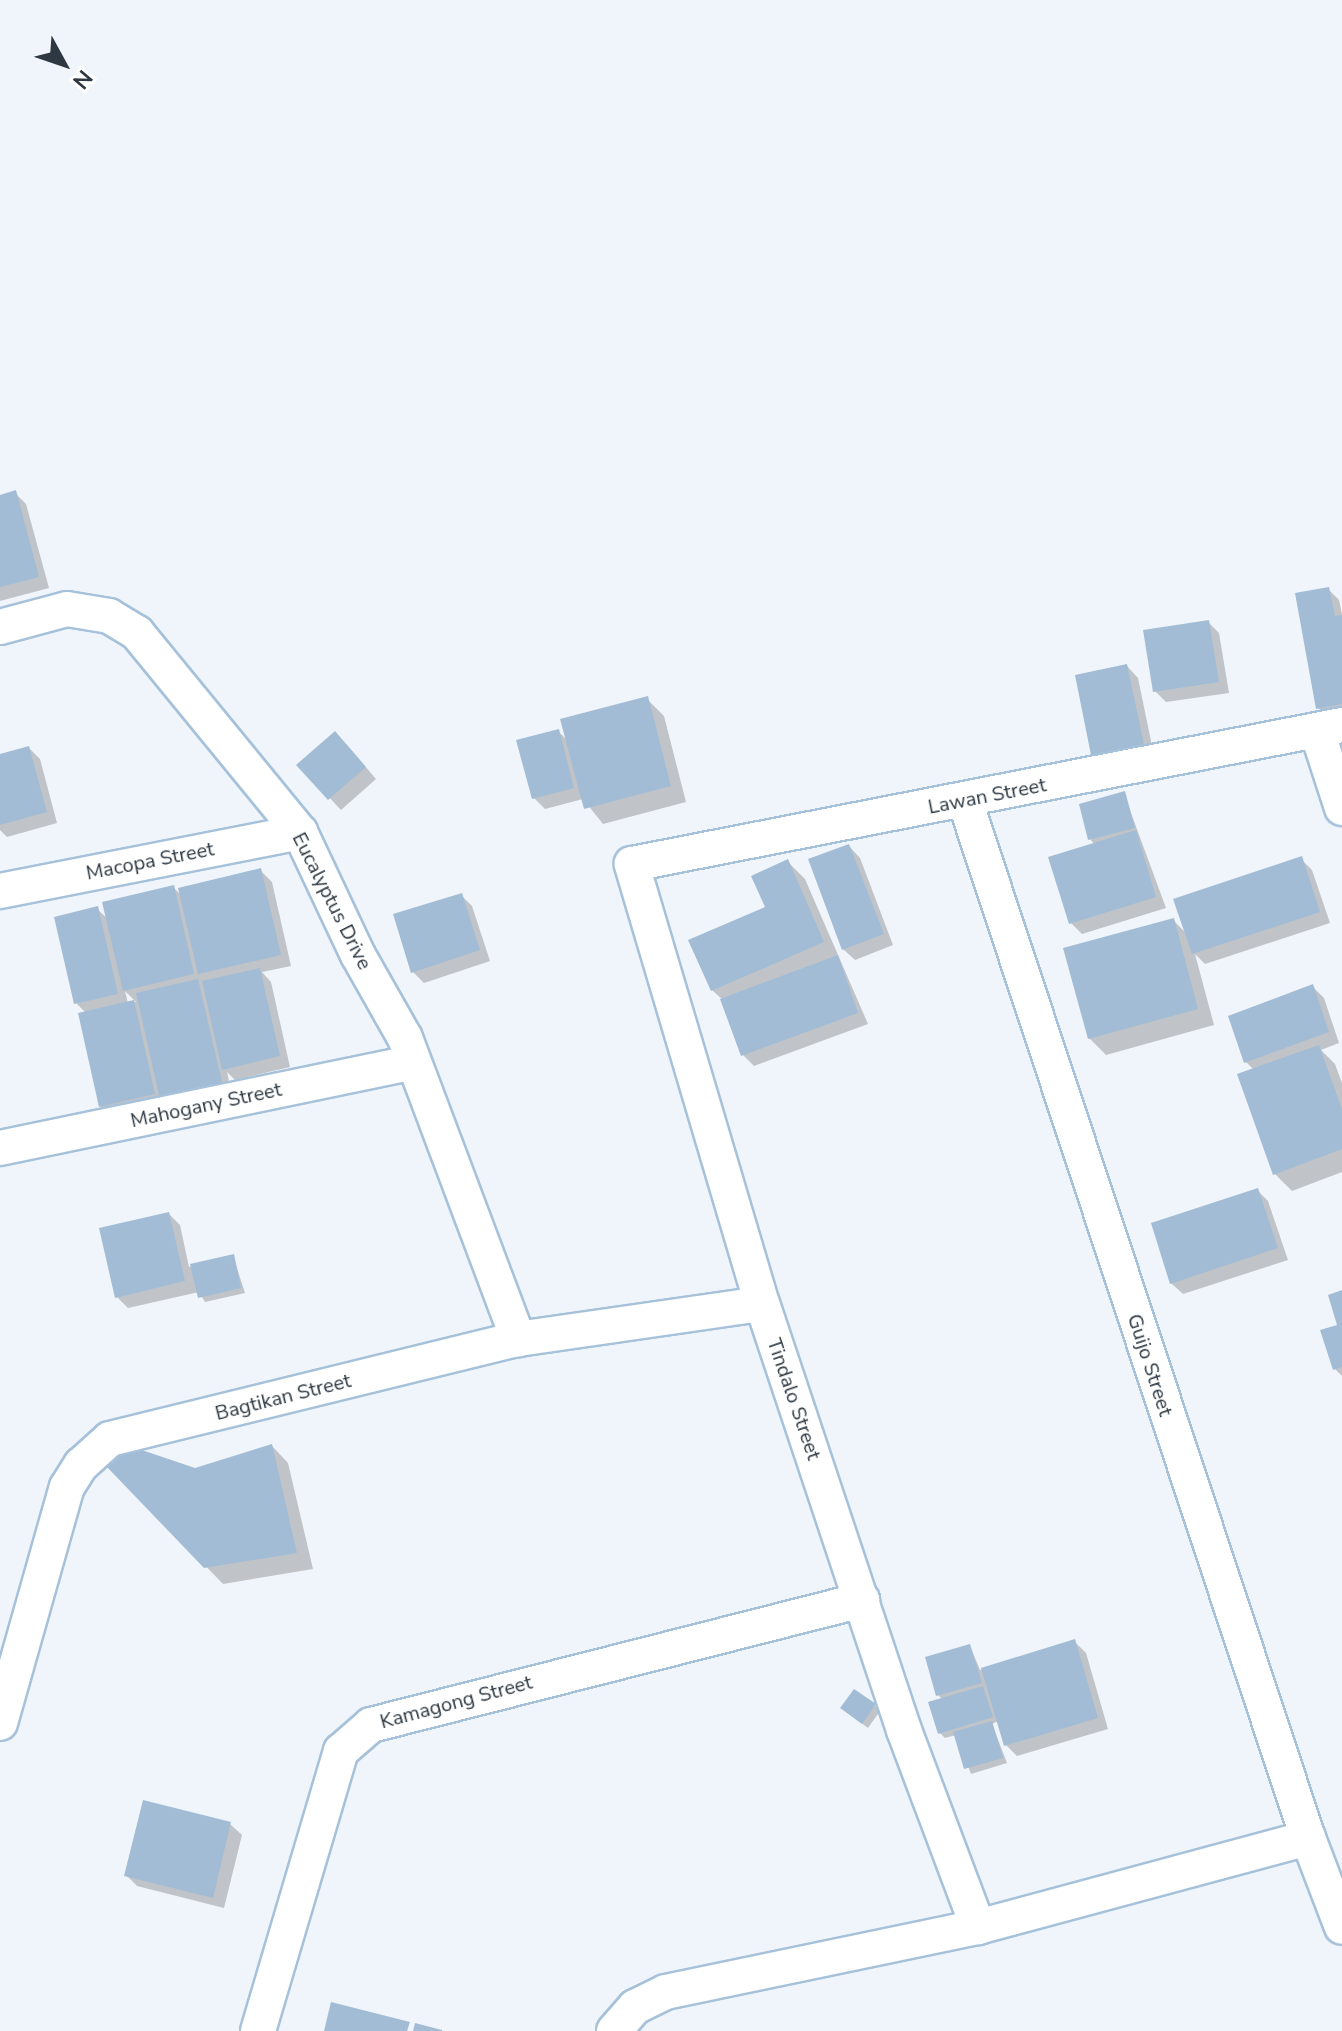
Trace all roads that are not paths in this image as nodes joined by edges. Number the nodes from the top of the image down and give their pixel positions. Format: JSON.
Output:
{"nodes":[{"id":1,"x":0,"y":627,"type":"edge"},
{"id":2,"x":1330,"y":728,"type":"edge"},
{"id":3,"x":965,"y":801,"type":"junction"},
{"id":4,"x":1342,"y":808,"type":"edge"},
{"id":5,"x":300,"y":832,"type":"junction"},
{"id":6,"x":632,"y":864,"type":"joint"},
{"id":7,"x":0,"y":891,"type":"edge"},
{"id":8,"x":412,"y":1063,"type":"junction"},
{"id":9,"x":0,"y":1148,"type":"edge"},
{"id":10,"x":762,"y":1304,"type":"junction"},
{"id":11,"x":518,"y":1339,"type":"junction"},
{"id":12,"x":862,"y":1600,"type":"junction"},
{"id":13,"x":0,"y":1723,"type":"edge"},
{"id":14,"x":1308,"y":1838,"type":"junction"},
{"id":15,"x":978,"y":1927,"type":"junction"},
{"id":16,"x":1342,"y":1927,"type":"edge"},
{"id":17,"x":258,"y":2031,"type":"edge"},
{"id":18,"x":614,"y":2031,"type":"edge"}],
"edges":[{"from":1,"to":5,"type":"street","name":"Eucalyptus Drive"},
{"from":2,"to":3,"type":"street","name":"Lawan Street"},
{"from":2,"to":4,"type":"street"},
{"from":3,"to":6,"type":"street","name":"Lawan Street"},
{"from":3,"to":14,"type":"street","name":"Guijo Street"},
{"from":5,"to":7,"type":"street","name":"Macopa Street"},
{"from":5,"to":8,"type":"street","name":"Eucalyptus Drive"},
{"from":6,"to":10,"type":"street","name":"Tindalo Street"},
{"from":8,"to":9,"type":"street","name":"Mahogany Street"},
{"from":8,"to":11,"type":"street","name":"Eucalyptus Drive"},
{"from":10,"to":11,"type":"street","name":"Bagtikan Street"},
{"from":10,"to":12,"type":"street","name":"Tindalo Street"},
{"from":11,"to":13,"type":"street","name":"Bagtikan Street"},
{"from":12,"to":15,"type":"street","name":"Tindalo Street"},
{"from":12,"to":17,"type":"street","name":"Kamagong Street"},
{"from":14,"to":15,"type":"street"},
{"from":14,"to":16,"type":"street","name":"Guijo Street"},
{"from":15,"to":18,"type":"street"}]}
